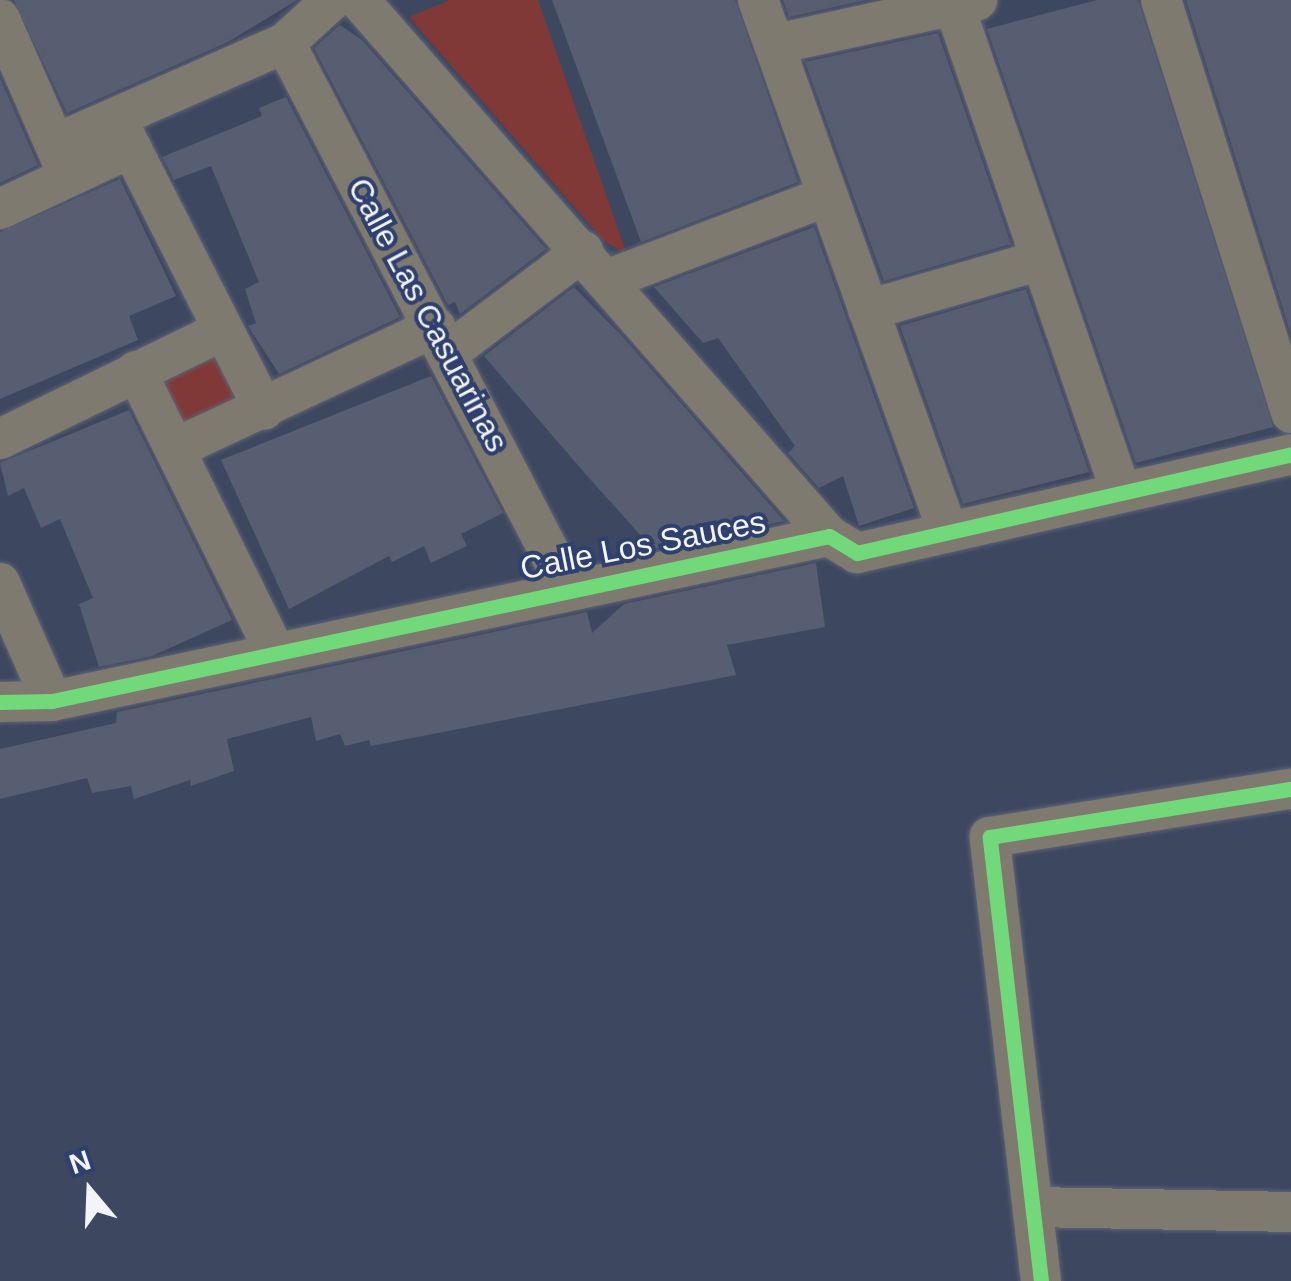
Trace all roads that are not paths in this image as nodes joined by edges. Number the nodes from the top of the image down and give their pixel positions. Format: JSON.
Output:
{"nodes":[{"id":1,"x":332,"y":0,"type":"edge"},
{"id":2,"x":758,"y":0,"type":"edge"},
{"id":3,"x":1162,"y":0,"type":"edge"},
{"id":4,"x":965,"y":3,"type":"edge"},
{"id":5,"x":378,"y":4,"type":"edge"},
{"id":6,"x":0,"y":20,"type":"edge"},
{"id":7,"x":285,"y":43,"type":"junction"},
{"id":8,"x":776,"y":44,"type":"junction"},
{"id":9,"x":123,"y":133,"type":"junction"},
{"id":10,"x":62,"y":161,"type":"junction"},
{"id":11,"x":828,"y":196,"type":"junction"},
{"id":12,"x":0,"y":209,"type":"edge"},
{"id":13,"x":1042,"y":260,"type":"junction"},
{"id":14,"x":596,"y":265,"type":"junction"},
{"id":15,"x":868,"y":310,"type":"junction"},
{"id":16,"x":220,"y":331,"type":"junction"},
{"id":17,"x":442,"y":340,"type":"junction"},
{"id":18,"x":136,"y":371,"type":"junction"},
{"id":19,"x":264,"y":410,"type":"junction"},
{"id":20,"x":1291,"y":413,"type":"edge"},
{"id":21,"x":0,"y":439,"type":"edge"},
{"id":22,"x":178,"y":448,"type":"junction"},
{"id":23,"x":1291,"y":454,"type":"edge"},
{"id":24,"x":1121,"y":492,"type":"junction"},
{"id":25,"x":948,"y":532,"type":"junction"},
{"id":26,"x":828,"y":536,"type":"junction"},
{"id":27,"x":0,"y":583,"type":"edge"},
{"id":28,"x":568,"y":588,"type":"junction"},
{"id":29,"x":273,"y":648,"type":"junction"},
{"id":30,"x":52,"y":700,"type":"junction"},
{"id":31,"x":0,"y":702,"type":"edge"},
{"id":32,"x":1291,"y":790,"type":"edge"},
{"id":33,"x":1033,"y":1207,"type":"junction"},
{"id":34,"x":1291,"y":1212,"type":"edge"},
{"id":35,"x":1040,"y":1281,"type":"edge"}],
"edges":[{"from":1,"to":7,"type":"street"},
{"from":2,"to":8,"type":"street"},
{"from":3,"to":20,"type":"street"},
{"from":4,"to":8,"type":"street"},
{"from":4,"to":13,"type":"street"},
{"from":5,"to":14,"type":"street"},
{"from":6,"to":10,"type":"street"},
{"from":7,"to":9,"type":"street"},
{"from":7,"to":17,"type":"street","name":"Calle Las Casuarinas"},
{"from":8,"to":11,"type":"street"},
{"from":9,"to":10,"type":"street"},
{"from":9,"to":16,"type":"street"},
{"from":10,"to":12,"type":"street"},
{"from":11,"to":14,"type":"street"},
{"from":11,"to":15,"type":"street"},
{"from":13,"to":15,"type":"street"},
{"from":13,"to":24,"type":"street"},
{"from":14,"to":17,"type":"street"},
{"from":14,"to":26,"type":"street"},
{"from":15,"to":25,"type":"street"},
{"from":16,"to":18,"type":"street"},
{"from":16,"to":19,"type":"street"},
{"from":17,"to":19,"type":"street"},
{"from":17,"to":28,"type":"street","name":"Calle Las Casuarinas"},
{"from":18,"to":21,"type":"street"},
{"from":18,"to":22,"type":"street"},
{"from":19,"to":22,"type":"street"},
{"from":22,"to":29,"type":"street"},
{"from":23,"to":24,"type":"street","name":"Calle Los Sauces"},
{"from":24,"to":25,"type":"street","name":"Calle Los Sauces"},
{"from":25,"to":26,"type":"street","name":"Calle Los Sauces"},
{"from":26,"to":28,"type":"street","name":"Calle Los Sauces"},
{"from":27,"to":30,"type":"street"},
{"from":28,"to":29,"type":"street","name":"Calle Los Sauces"},
{"from":29,"to":30,"type":"street","name":"Calle Los Sauces"},
{"from":30,"to":31,"type":"street","name":"Calle Los Sauces"},
{"from":32,"to":33,"type":"street"},
{"from":33,"to":34,"type":"street"},
{"from":33,"to":35,"type":"street"}]}
